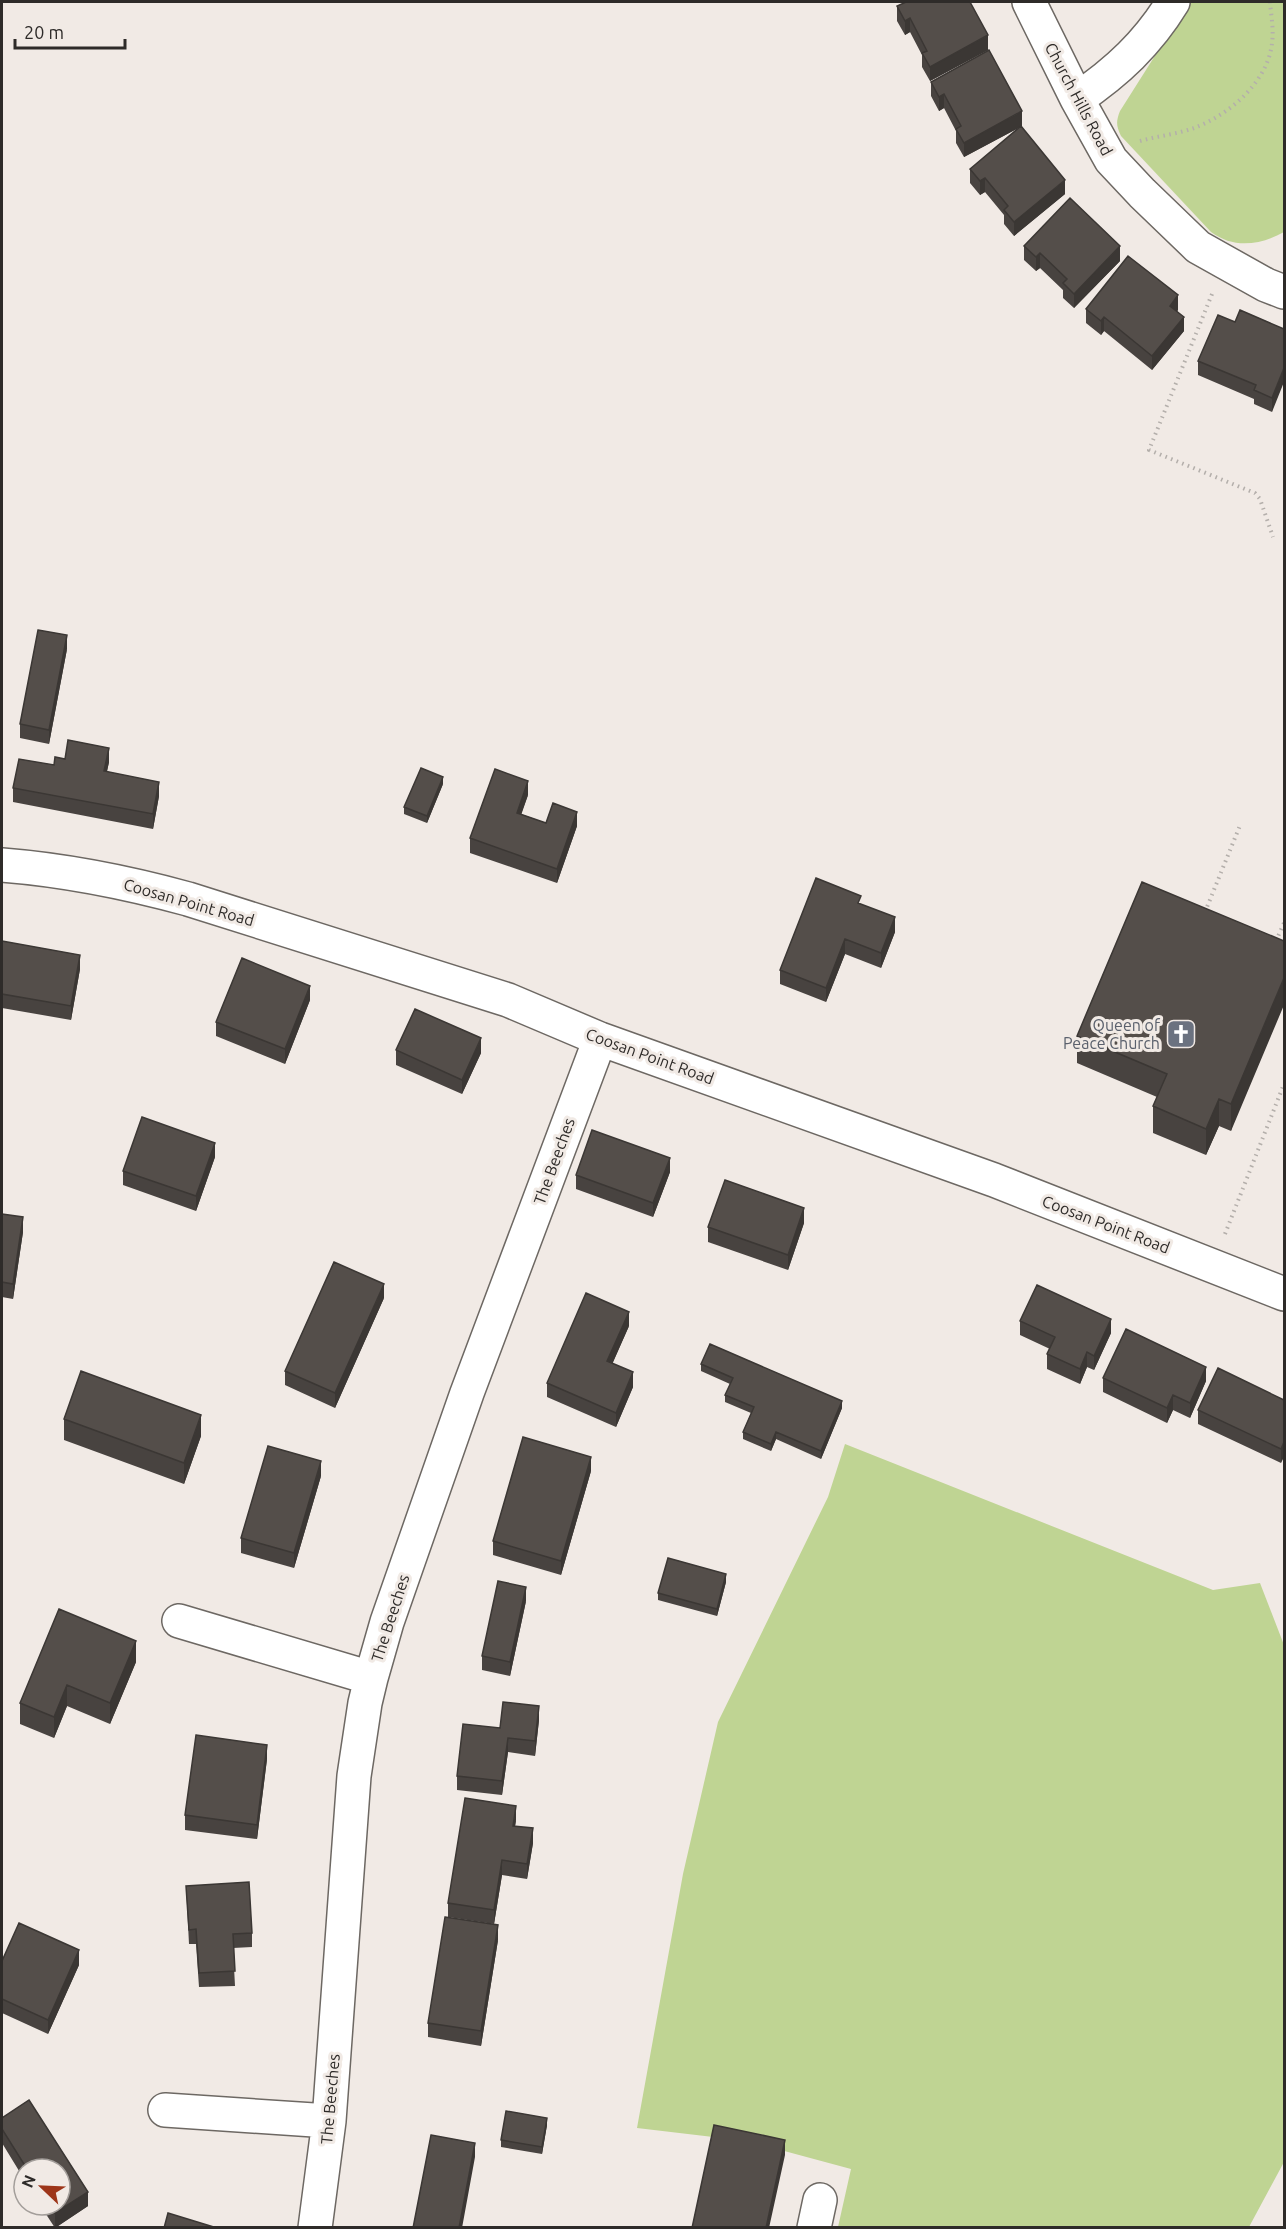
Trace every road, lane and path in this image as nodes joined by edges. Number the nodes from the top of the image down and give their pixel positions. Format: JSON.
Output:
{"nodes":[{"id":1,"x":1029,"y":2,"type":"edge"},
{"id":2,"x":1173,"y":2,"type":"edge"},
{"id":3,"x":1270,"y":2,"type":"edge"},
{"id":4,"x":1077,"y":99,"type":"junction"},
{"id":5,"x":1104,"y":150,"type":"junction"},
{"id":6,"x":1225,"y":263,"type":"junction"},
{"id":7,"x":1284,"y":292,"type":"edge"},
{"id":8,"x":1273,"y":537,"type":"dead end"},
{"id":9,"x":1241,"y":823,"type":"dead end"},
{"id":10,"x":2,"y":865,"type":"edge"},
{"id":11,"x":1201,"y":921,"type":"edge"},
{"id":12,"x":1284,"y":923,"type":"edge"},
{"id":13,"x":1272,"y":951,"type":"edge"},
{"id":14,"x":600,"y":1039,"type":"junction"},
{"id":15,"x":1284,"y":1084,"type":"edge"},
{"id":16,"x":1213,"y":1266,"type":"junction"},
{"id":17,"x":1284,"y":1294,"type":"edge"},
{"id":18,"x":179,"y":1621,"type":"dead end"},
{"id":19,"x":371,"y":1678,"type":"junction"},
{"id":20,"x":165,"y":2110,"type":"dead end"},
{"id":21,"x":329,"y":2121,"type":"junction"},
{"id":22,"x":315,"y":2228,"type":"edge"}],
"edges":[{"from":1,"to":4,"type":"street","name":"Church Hills Road"},
{"from":2,"to":4,"type":"street"},
{"from":3,"to":5,"type":"path"},
{"from":4,"to":5,"type":"street","name":"Church Hills Road"},
{"from":5,"to":6,"type":"street","name":"Church Hills Road"},
{"from":6,"to":7,"type":"street","name":"Church Hills Road"},
{"from":6,"to":8,"type":"path"},
{"from":9,"to":11,"type":"path"},
{"from":10,"to":14,"type":"street","name":"Coosan Point Road"},
{"from":12,"to":13,"type":"path"},
{"from":14,"to":16,"type":"street","name":"Coosan Point Road"},
{"from":14,"to":19,"type":"street","name":"The Beeches"},
{"from":15,"to":16,"type":"path"},
{"from":16,"to":17,"type":"street","name":"Coosan Point Road"},
{"from":18,"to":19,"type":"street"},
{"from":19,"to":21,"type":"street","name":"The Beeches"},
{"from":20,"to":21,"type":"street"},
{"from":21,"to":22,"type":"street","name":"The Beeches"}]}
